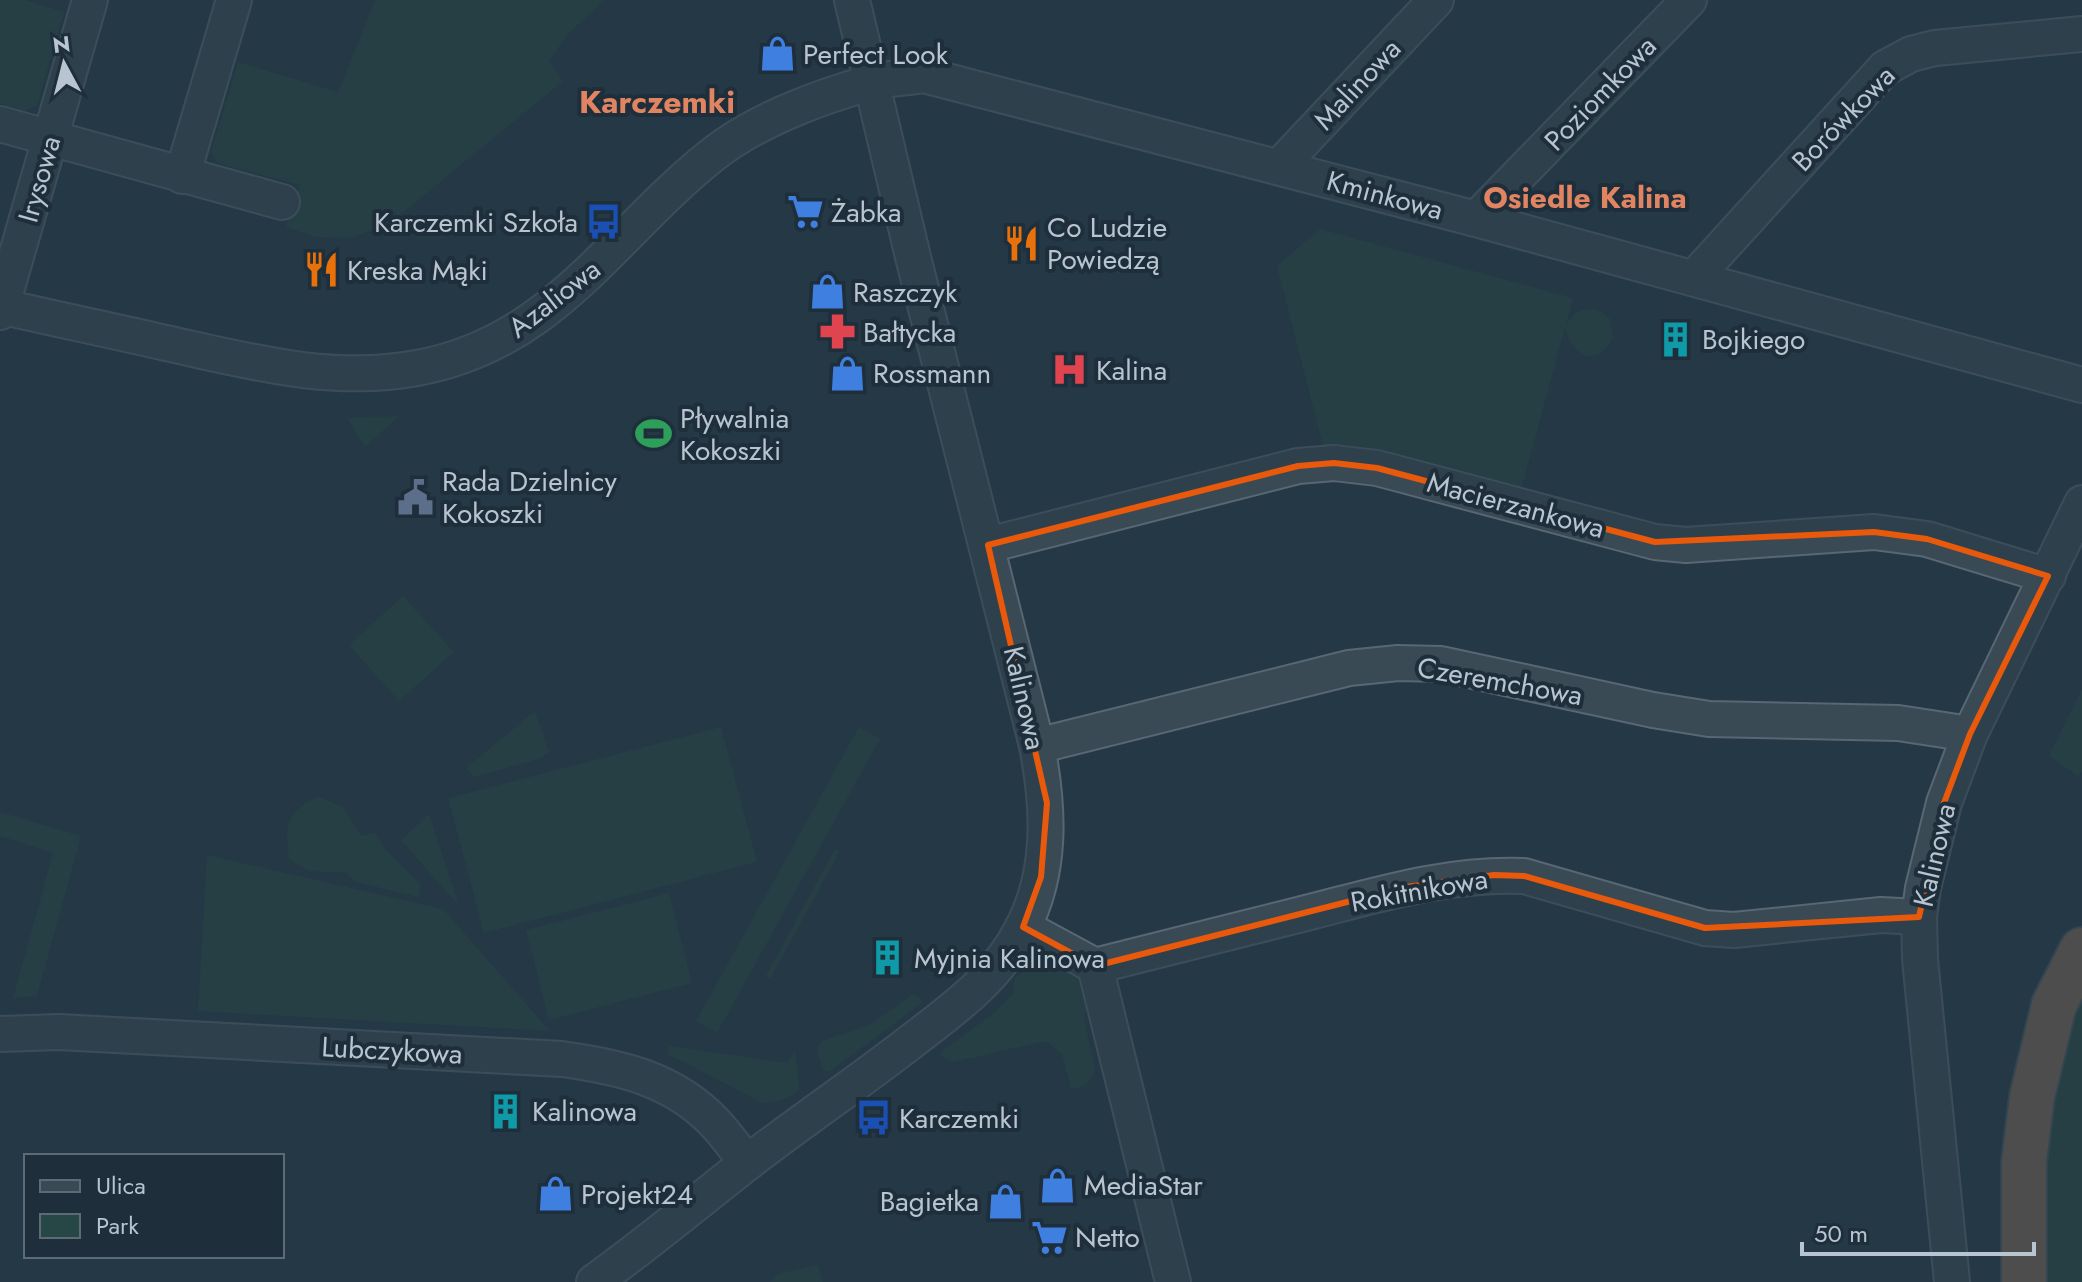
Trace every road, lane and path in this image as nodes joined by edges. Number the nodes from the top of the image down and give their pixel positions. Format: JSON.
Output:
{"nodes":[{"id":1,"x":90,"y":0,"type":"edge"},
{"id":2,"x":234,"y":0,"type":"edge"},
{"id":3,"x":852,"y":0,"type":"edge"},
{"id":4,"x":1436,"y":0,"type":"edge"},
{"id":5,"x":1689,"y":0,"type":"edge"},
{"id":6,"x":2082,"y":34,"type":"edge"},
{"id":7,"x":871,"y":83,"type":"junction"},
{"id":8,"x":0,"y":124,"type":"edge"},
{"id":9,"x":52,"y":138,"type":"junction"},
{"id":10,"x":1279,"y":167,"type":"junction"},
{"id":11,"x":182,"y":176,"type":"junction"},
{"id":12,"x":282,"y":202,"type":"dead end"},
{"id":13,"x":1476,"y":219,"type":"junction"},
{"id":14,"x":1694,"y":278,"type":"junction"},
{"id":15,"x":1,"y":308,"type":"edge"},
{"id":16,"x":2082,"y":385,"type":"edge"},
{"id":17,"x":2082,"y":503,"type":"edge"},
{"id":18,"x":988,"y":545,"type":"junction"},
{"id":19,"x":2048,"y":576,"type":"junction"},
{"id":20,"x":1970,"y":734,"type":"junction"},
{"id":21,"x":1037,"y":746,"type":"junction"},
{"id":22,"x":1919,"y":917,"type":"junction"},
{"id":23,"x":1023,"y":927,"type":"junction"},
{"id":24,"x":2082,"y":950,"type":"edge"},
{"id":25,"x":1095,"y":966,"type":"junction"},
{"id":26,"x":0,"y":1034,"type":"edge"},
{"id":27,"x":747,"y":1163,"type":"junction"},
{"id":28,"x":655,"y":1239,"type":"junction"},
{"id":29,"x":594,"y":1282,"type":"edge"},
{"id":30,"x":632,"y":1282,"type":"edge"},
{"id":31,"x":1173,"y":1282,"type":"edge"},
{"id":32,"x":1952,"y":1282,"type":"edge"},
{"id":33,"x":2024,"y":1282,"type":"edge"}],
"edges":[{"from":1,"to":9,"type":"street","name":"Irysowa"},
{"from":2,"to":11,"type":"street"},
{"from":3,"to":7,"type":"street","name":"Kalinowa"},
{"from":4,"to":10,"type":"street","name":"Malinowa"},
{"from":5,"to":13,"type":"street","name":"Poziomkowa"},
{"from":6,"to":14,"type":"street","name":"Borówkowa"},
{"from":7,"to":10,"type":"street","name":"Kminkowa"},
{"from":7,"to":15,"type":"street","name":"Azaliowa"},
{"from":7,"to":18,"type":"street","name":"Kalinowa"},
{"from":8,"to":9,"type":"street"},
{"from":9,"to":11,"type":"street"},
{"from":9,"to":15,"type":"street","name":"Irysowa"},
{"from":10,"to":13,"type":"street","name":"Kminkowa"},
{"from":11,"to":12,"type":"street"},
{"from":13,"to":14,"type":"street","name":"Kminkowa"},
{"from":14,"to":16,"type":"street","name":"Kminkowa"},
{"from":17,"to":19,"type":"street","name":"Kalinowa"},
{"from":18,"to":19,"type":"street","name":"Macierzankowa"},
{"from":18,"to":21,"type":"street","name":"Kalinowa"},
{"from":19,"to":20,"type":"street","name":"Kalinowa"},
{"from":20,"to":21,"type":"street","name":"Czeremchowa"},
{"from":20,"to":22,"type":"street","name":"Kalinowa"},
{"from":21,"to":23,"type":"street","name":"Kalinowa"},
{"from":22,"to":25,"type":"street","name":"Rokitnikowa"},
{"from":22,"to":32,"type":"street","name":"Kalinowa"},
{"from":23,"to":25,"type":"street"},
{"from":23,"to":27,"type":"street","name":"Kalinowa"},
{"from":24,"to":33,"type":"highway"},
{"from":25,"to":31,"type":"street"},
{"from":26,"to":27,"type":"street","name":"Lubczykowa"},
{"from":27,"to":28,"type":"street","name":"Kalinowa"},
{"from":28,"to":29,"type":"street","name":"Kalinowa"},
{"from":28,"to":30,"type":"street","name":"Kalinowa"}]}
